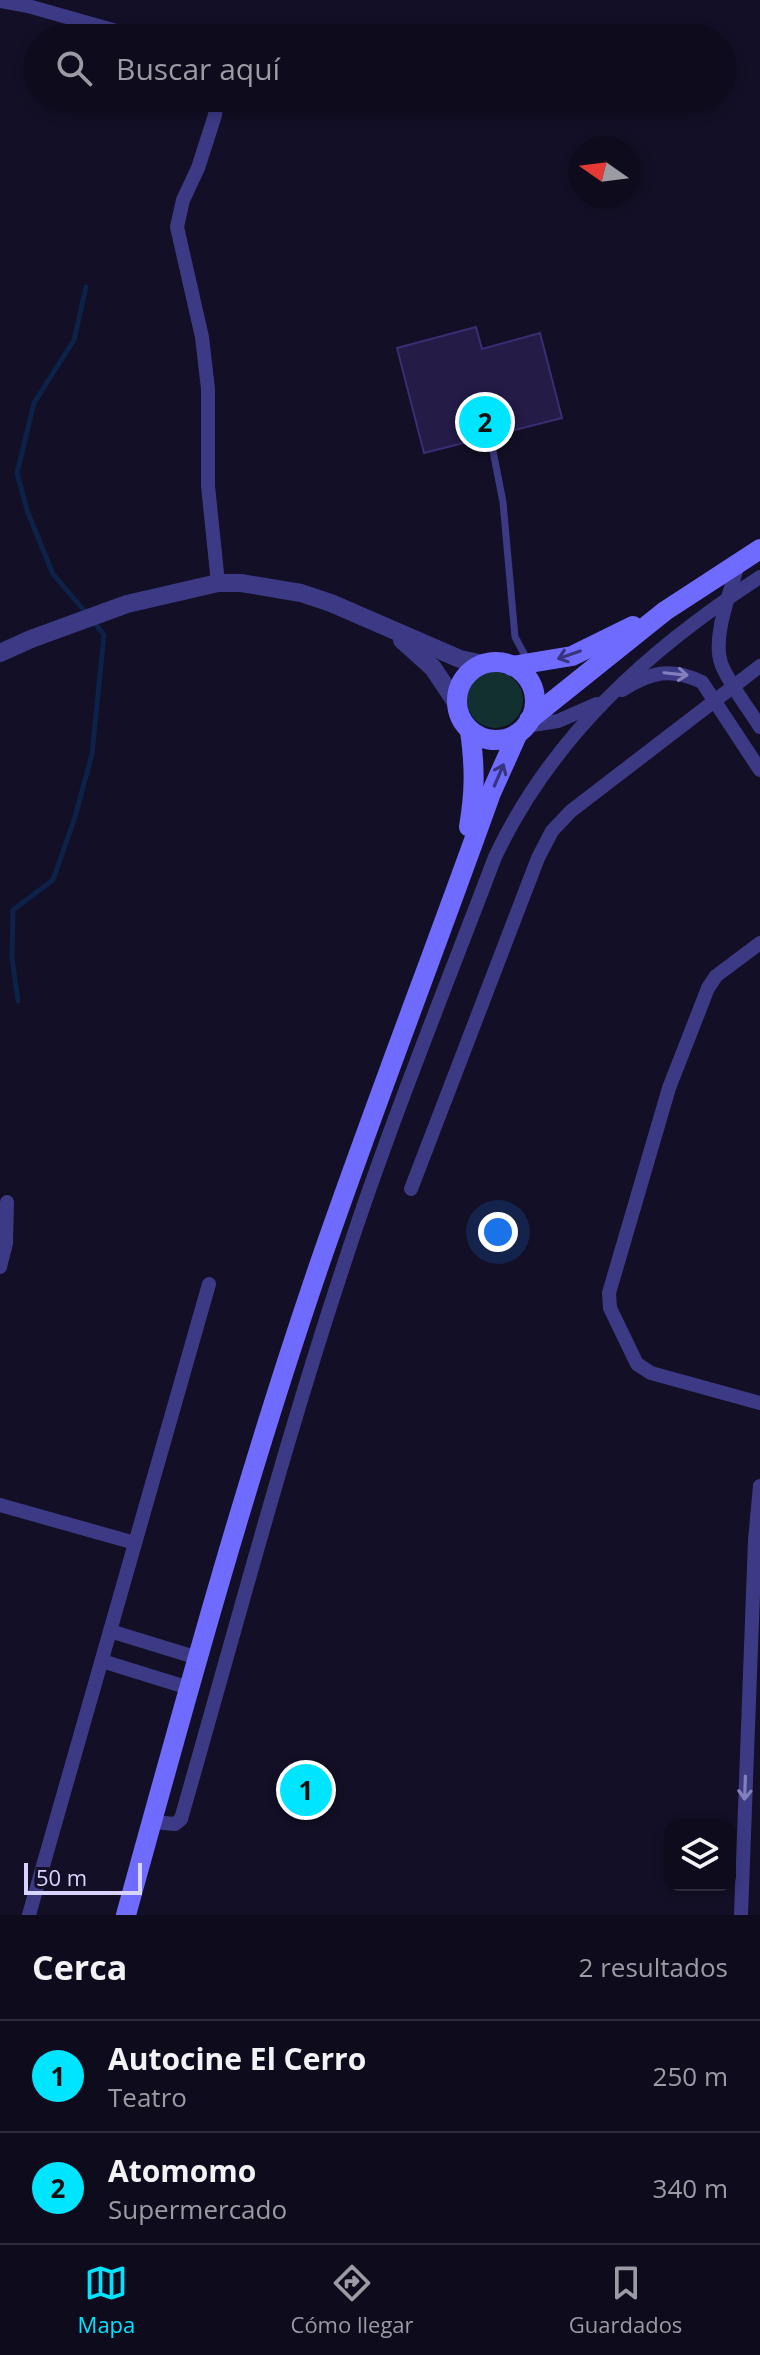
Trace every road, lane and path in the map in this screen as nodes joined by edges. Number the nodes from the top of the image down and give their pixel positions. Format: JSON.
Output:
{"nodes":[{"id":1,"x":0,"y":1,"type":"edge"},
{"id":2,"x":92,"y":24,"type":"edge"},
{"id":3,"x":215,"y":112,"type":"edge"},
{"id":4,"x":493,"y":451,"type":"dead end"},
{"id":5,"x":760,"y":549,"type":"edge"},
{"id":6,"x":738,"y":564,"type":"junction"},
{"id":7,"x":760,"y":577,"type":"edge"},
{"id":8,"x":218,"y":583,"type":"junction"},
{"id":9,"x":729,"y":597,"type":"junction"},
{"id":10,"x":665,"y":611,"type":"junction"},
{"id":11,"x":384,"y":627,"type":"junction"},
{"id":12,"x":0,"y":653,"type":"edge"},
{"id":13,"x":483,"y":664,"type":"junction"},
{"id":14,"x":521,"y":664,"type":"junction"},
{"id":15,"x":760,"y":666,"type":"edge"},
{"id":16,"x":734,"y":686,"type":"junction"},
{"id":17,"x":715,"y":701,"type":"junction"},
{"id":18,"x":601,"y":702,"type":"junction"},
{"id":19,"x":457,"y":704,"type":"junction"},
{"id":20,"x":524,"y":726,"type":"junction"},
{"id":21,"x":760,"y":727,"type":"edge"},
{"id":22,"x":470,"y":731,"type":"junction"},
{"id":23,"x":760,"y":770,"type":"edge"},
{"id":24,"x":463,"y":871,"type":"junction"},
{"id":25,"x":760,"y":943,"type":"edge"},
{"id":26,"x":411,"y":1189,"type":"dead end"},
{"id":27,"x":346,"y":1192,"type":"junction"},
{"id":28,"x":367,"y":1196,"type":"junction"},
{"id":29,"x":7,"y":1202,"type":"dead end"},
{"id":30,"x":323,"y":1254,"type":"junction"},
{"id":31,"x":346,"y":1258,"type":"junction"},
{"id":32,"x":0,"y":1267,"type":"edge"},
{"id":33,"x":209,"y":1284,"type":"dead end"},
{"id":34,"x":278,"y":1392,"type":"junction"},
{"id":35,"x":303,"y":1397,"type":"junction"},
{"id":36,"x":760,"y":1403,"type":"edge"},
{"id":37,"x":760,"y":1486,"type":"edge"},
{"id":38,"x":246,"y":1497,"type":"junction"},
{"id":39,"x":271,"y":1503,"type":"junction"},
{"id":40,"x":0,"y":1505,"type":"edge"},
{"id":41,"x":757,"y":1540,"type":"edge"},
{"id":42,"x":135,"y":1543,"type":"junction"},
{"id":43,"x":110,"y":1631,"type":"junction"},
{"id":44,"x":198,"y":1658,"type":"junction"},
{"id":45,"x":102,"y":1661,"type":"junction"},
{"id":46,"x":189,"y":1688,"type":"junction"},
{"id":47,"x":152,"y":1822,"type":"junction"},
{"id":48,"x":29,"y":1915,"type":"edge"},
{"id":49,"x":126,"y":1915,"type":"edge"},
{"id":50,"x":741,"y":1915,"type":"edge"}],
"edges":[{"from":1,"to":2,"type":"street"},
{"from":3,"to":8,"type":"street"},
{"from":4,"to":14,"type":"lane"},
{"from":5,"to":6,"type":"main road"},
{"from":6,"to":9,"type":"street"},
{"from":6,"to":10,"type":"main road"},
{"from":7,"to":9,"type":"street"},
{"from":8,"to":11,"type":"street"},
{"from":8,"to":12,"type":"street"},
{"from":9,"to":16,"type":"street"},
{"from":9,"to":18,"type":"street"},
{"from":10,"to":14,"type":"main road","one_way":true},
{"from":10,"to":20,"type":"main road"},
{"from":11,"to":13,"type":"street"},
{"from":11,"to":19,"type":"street"},
{"from":13,"to":14,"type":"main road"},
{"from":13,"to":19,"type":"main road"},
{"from":14,"to":20,"type":"main road"},
{"from":15,"to":16,"type":"street"},
{"from":16,"to":17,"type":"street"},
{"from":16,"to":21,"type":"street"},
{"from":18,"to":17,"type":"street","one_way":true},
{"from":17,"to":23,"type":"street"},
{"from":17,"to":26,"type":"street"},
{"from":18,"to":20,"type":"street"},
{"from":18,"to":28,"type":"street"},
{"from":19,"to":22,"type":"main road"},
{"from":20,"to":22,"type":"main road"},
{"from":24,"to":20,"type":"main road","one_way":true},
{"from":22,"to":24,"type":"main road"},
{"from":24,"to":27,"type":"main road"},
{"from":25,"to":36,"type":"street"},
{"from":27,"to":28,"type":"street"},
{"from":27,"to":30,"type":"main road"},
{"from":28,"to":31,"type":"street"},
{"from":29,"to":32,"type":"street"},
{"from":30,"to":31,"type":"street"},
{"from":30,"to":34,"type":"main road"},
{"from":31,"to":35,"type":"street"},
{"from":33,"to":42,"type":"street"},
{"from":34,"to":35,"type":"street"},
{"from":34,"to":38,"type":"main road"},
{"from":35,"to":39,"type":"street"},
{"from":37,"to":41,"type":"street"},
{"from":38,"to":39,"type":"street"},
{"from":38,"to":44,"type":"main road"},
{"from":39,"to":47,"type":"street"},
{"from":40,"to":42,"type":"street"},
{"from":41,"to":50,"type":"street","one_way":true},
{"from":42,"to":43,"type":"street"},
{"from":43,"to":44,"type":"street"},
{"from":43,"to":45,"type":"street"},
{"from":44,"to":46,"type":"main road"},
{"from":45,"to":46,"type":"street"},
{"from":45,"to":48,"type":"street"},
{"from":46,"to":47,"type":"main road"},
{"from":47,"to":49,"type":"main road"}]}
